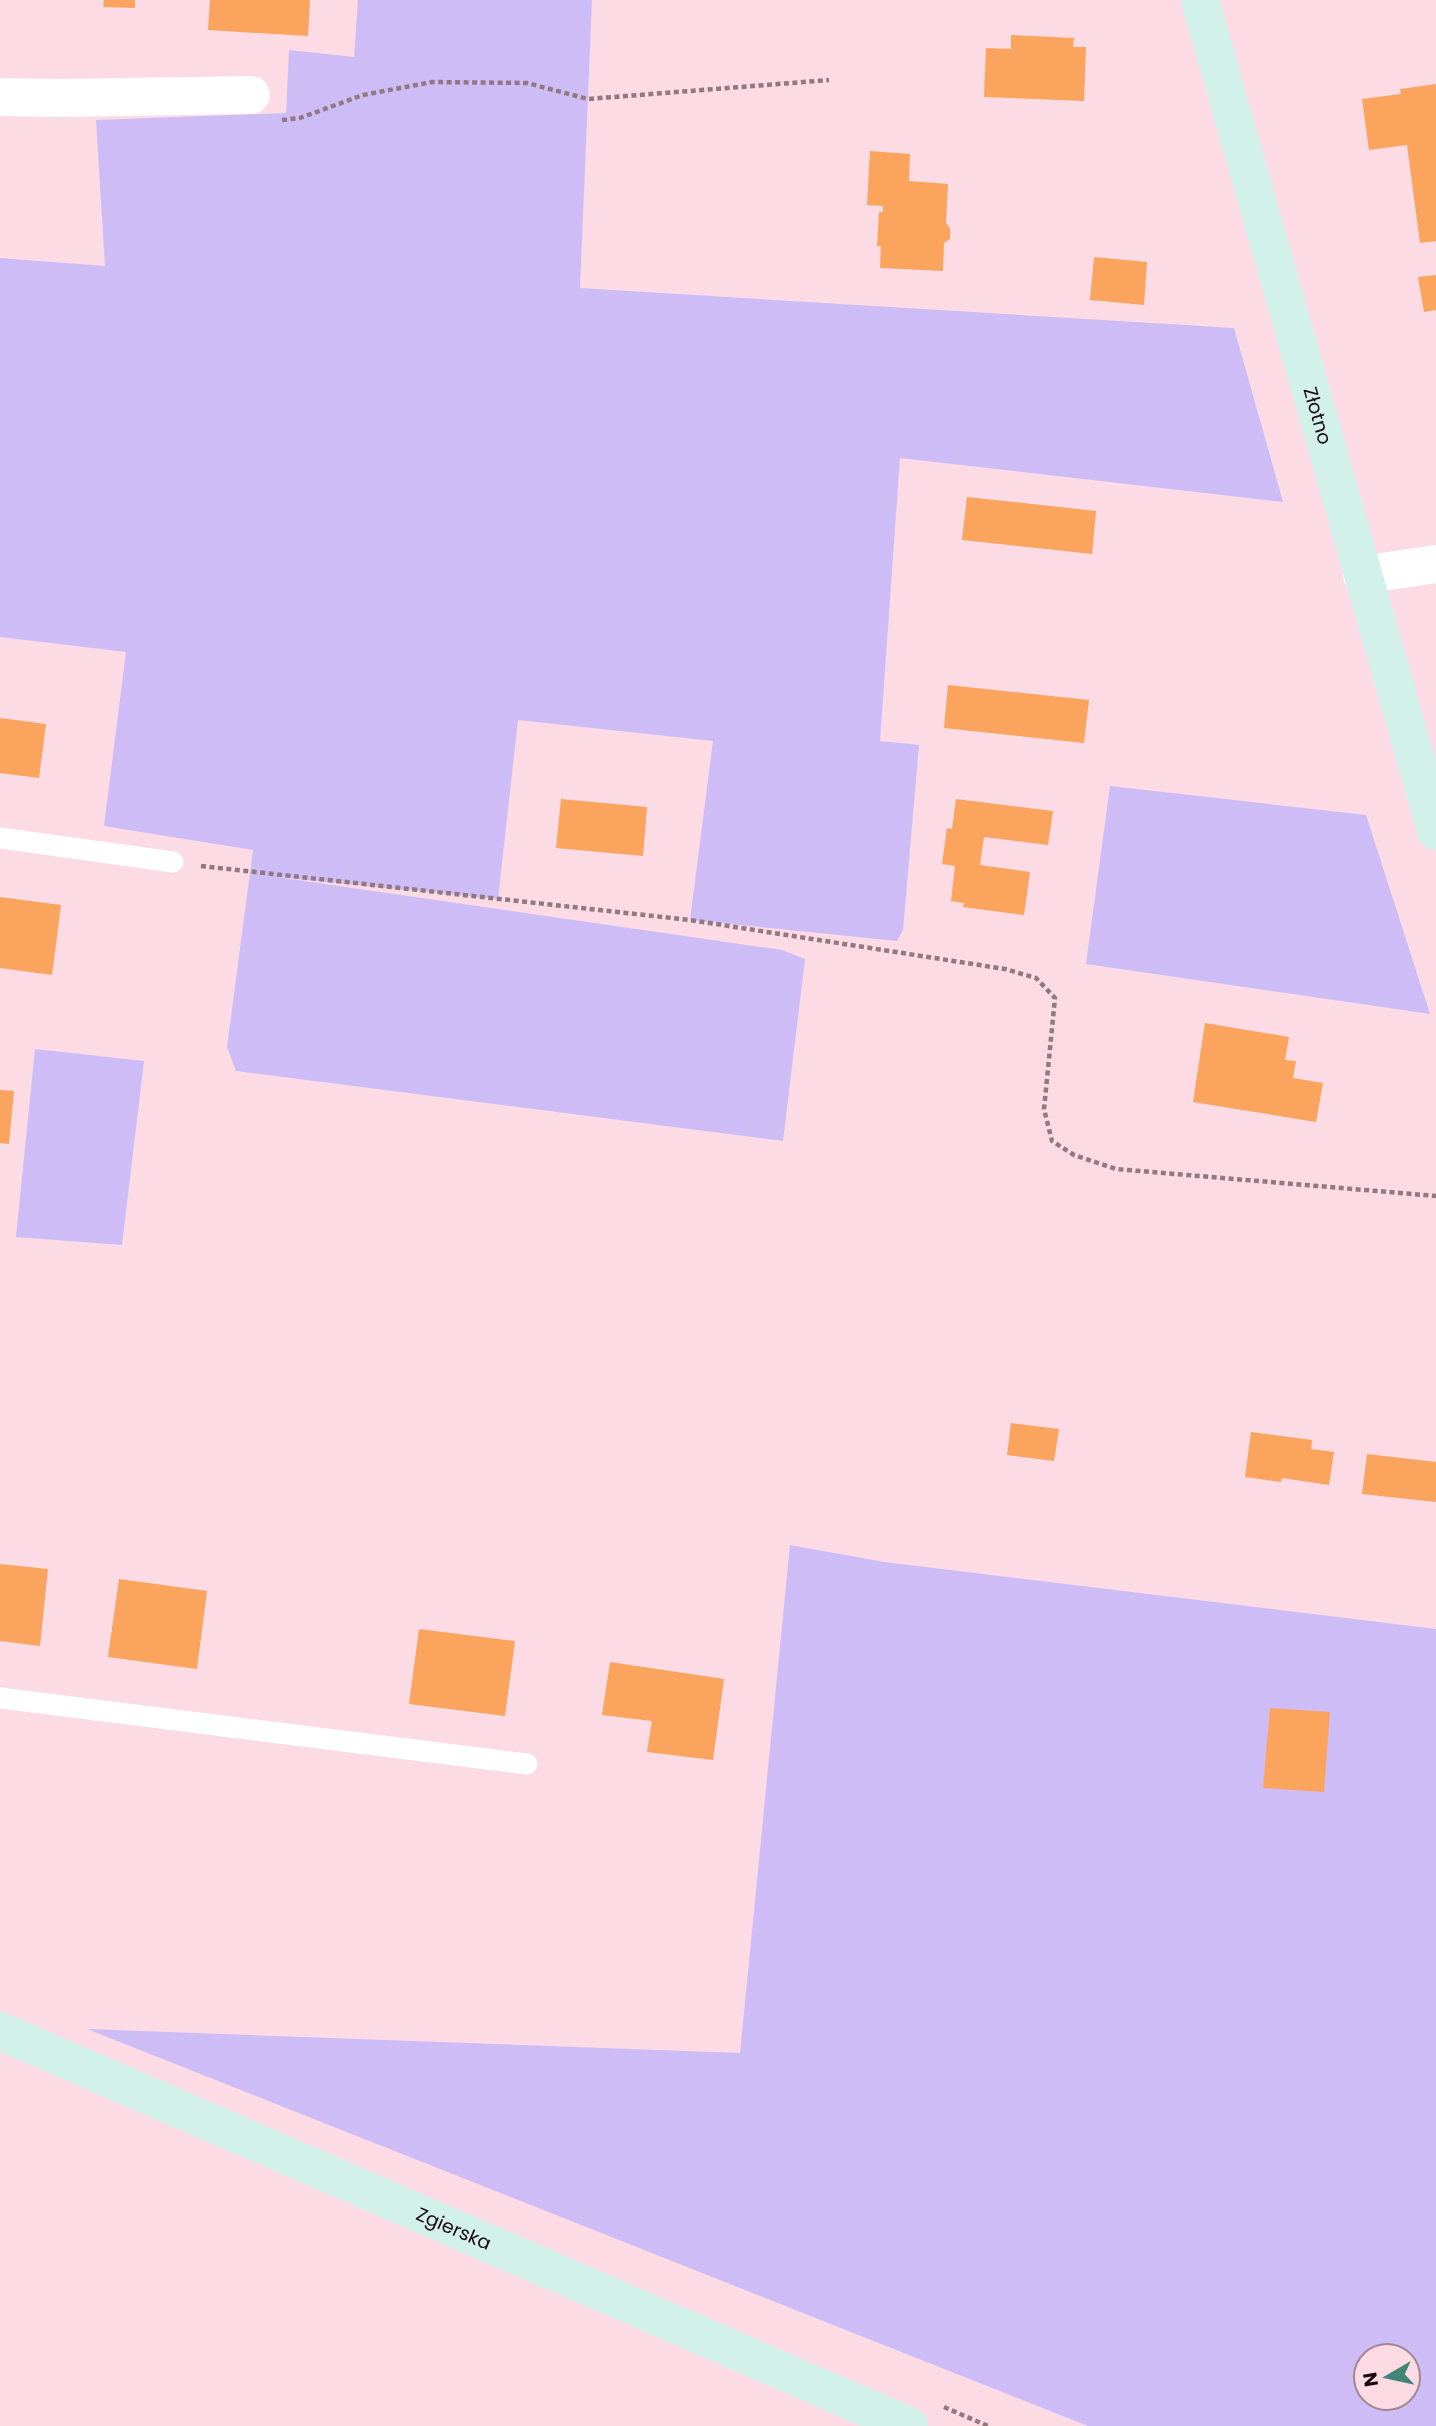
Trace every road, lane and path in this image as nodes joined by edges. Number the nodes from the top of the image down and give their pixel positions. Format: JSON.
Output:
{"nodes":[{"id":1,"x":1199,"y":0,"type":"edge"},
{"id":2,"x":830,"y":80,"type":"dead end"},
{"id":3,"x":0,"y":97,"type":"edge"},
{"id":4,"x":264,"y":108,"type":"joint"},
{"id":5,"x":1436,"y":564,"type":"edge"},
{"id":6,"x":1362,"y":575,"type":"junction"},
{"id":7,"x":1436,"y":831,"type":"edge"},
{"id":8,"x":0,"y":838,"type":"edge"},
{"id":9,"x":173,"y":862,"type":"joint"},
{"id":10,"x":1436,"y":1196,"type":"edge"},
{"id":11,"x":0,"y":1698,"type":"edge"},
{"id":12,"x":527,"y":1764,"type":"dead end"},
{"id":13,"x":0,"y":2031,"type":"edge"},
{"id":14,"x":909,"y":2426,"type":"edge"}],
"edges":[{"from":1,"to":6,"type":"main road","name":"Złotno"},
{"from":2,"to":4,"type":"path"},
{"from":3,"to":4,"type":"street"},
{"from":5,"to":6,"type":"street"},
{"from":6,"to":7,"type":"main road","name":"Złotno"},
{"from":8,"to":9,"type":"lane"},
{"from":9,"to":10,"type":"path"},
{"from":11,"to":12,"type":"lane"},
{"from":13,"to":14,"type":"main road","name":"Zgierska"}]}
